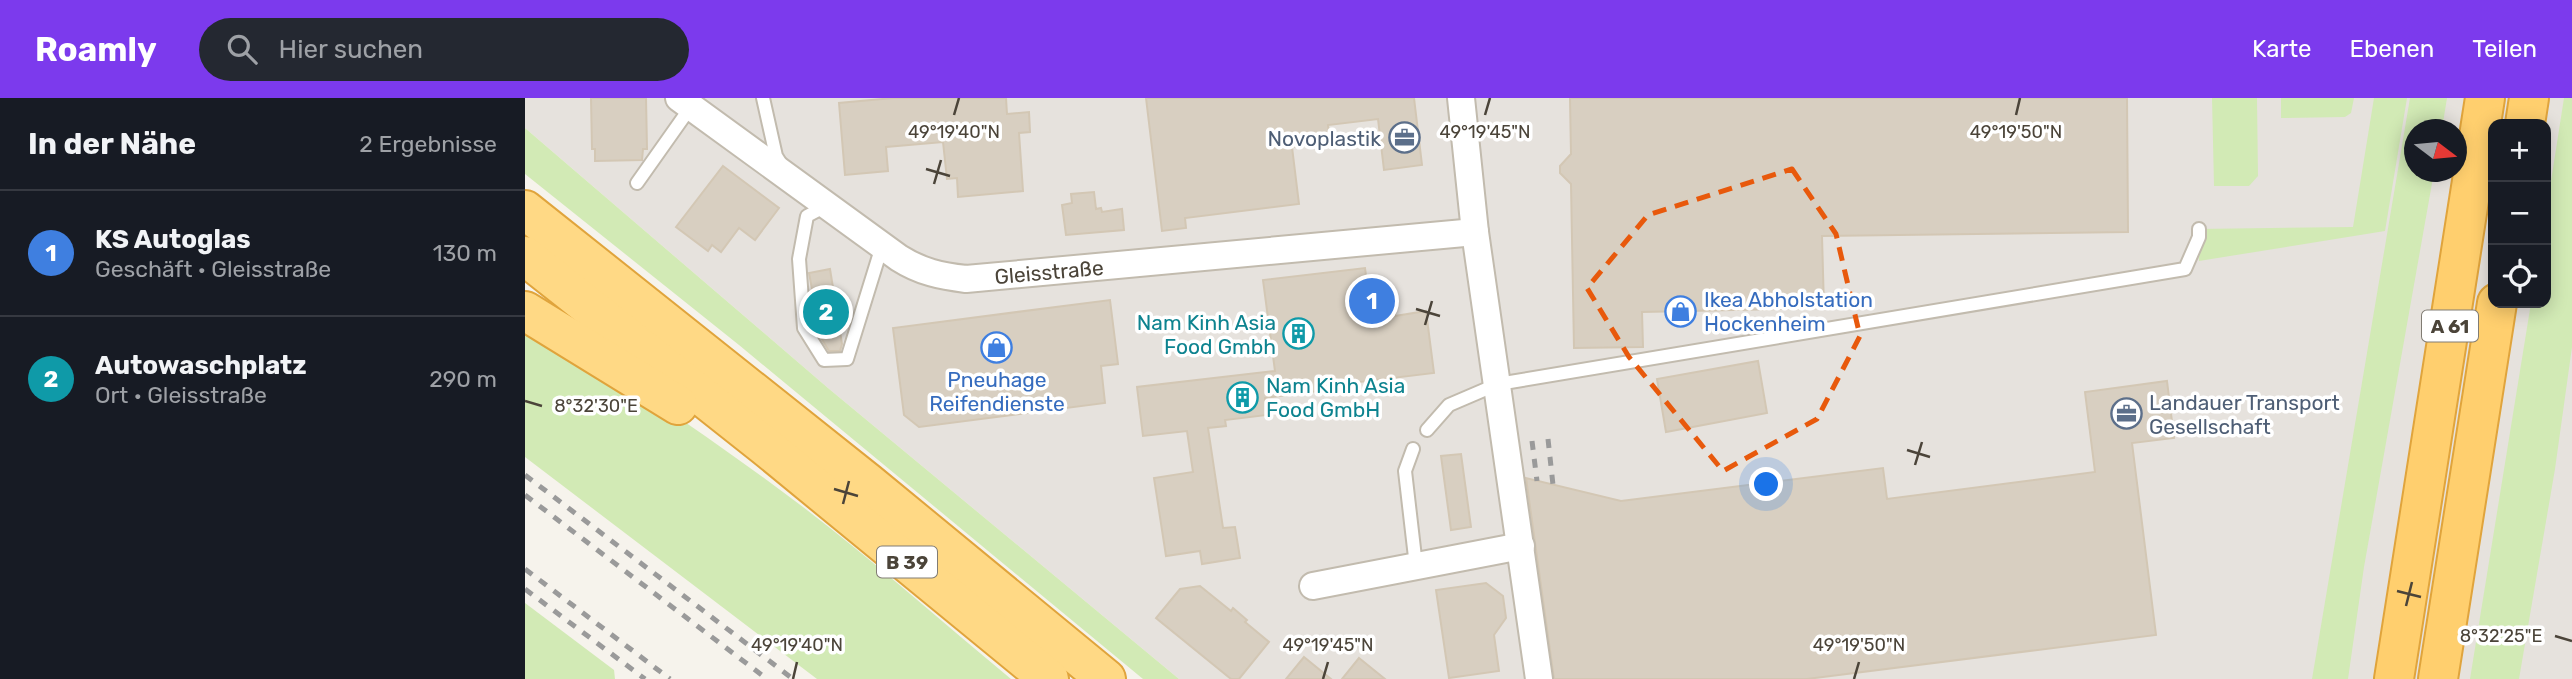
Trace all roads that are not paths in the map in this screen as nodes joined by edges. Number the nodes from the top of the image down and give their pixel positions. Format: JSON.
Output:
{"nodes":[{"id":1,"x":763,"y":98,"type":"edge"},
{"id":2,"x":1461,"y":98,"type":"edge"},
{"id":3,"x":2485,"y":98,"type":"edge"},
{"id":4,"x":2529,"y":98,"type":"edge"},
{"id":5,"x":685,"y":103,"type":"edge"},
{"id":6,"x":2526,"y":119,"type":"edge"},
{"id":7,"x":793,"y":182,"type":"junction"},
{"id":8,"x":637,"y":183,"type":"dead end"},
{"id":9,"x":826,"y":206,"type":"junction"},
{"id":10,"x":525,"y":211,"type":"edge"},
{"id":11,"x":2199,"y":229,"type":"dead end"},
{"id":12,"x":1475,"y":232,"type":"junction"},
{"id":13,"x":882,"y":246,"type":"junction"},
{"id":14,"x":525,"y":256,"type":"edge"},
{"id":15,"x":2496,"y":308,"type":"edge"},
{"id":16,"x":525,"y":311,"type":"edge"},
{"id":17,"x":1498,"y":384,"type":"junction"},
{"id":18,"x":1427,"y":430,"type":"dead end"},
{"id":19,"x":765,"y":446,"type":"junction"},
{"id":20,"x":1413,"y":449,"type":"dead end"},
{"id":21,"x":1521,"y":546,"type":"junction"},
{"id":22,"x":1416,"y":566,"type":"junction"},
{"id":23,"x":1313,"y":586,"type":"dead end"},
{"id":24,"x":1049,"y":679,"type":"edge"},
{"id":25,"x":1106,"y":679,"type":"edge"},
{"id":26,"x":1539,"y":679,"type":"edge"},
{"id":27,"x":2394,"y":679,"type":"edge"},
{"id":28,"x":2438,"y":679,"type":"edge"}],
"edges":[{"from":1,"to":7,"type":"lane"},
{"from":2,"to":12,"type":"street"},
{"from":3,"to":27,"type":"highway","number":"A 61"},
{"from":4,"to":6,"type":"highway"},
{"from":5,"to":7,"type":"street","name":"Gleisstraße"},
{"from":5,"to":8,"type":"lane"},
{"from":7,"to":9,"type":"street","name":"Gleisstraße"},
{"from":9,"to":13,"type":"street","name":"Gleisstraße"},
{"from":9,"to":13,"type":"lane"},
{"from":10,"to":25,"type":"highway","number":"B 39"},
{"from":11,"to":17,"type":"lane"},
{"from":12,"to":13,"type":"street","name":"Gleisstraße"},
{"from":12,"to":17,"type":"street"},
{"from":14,"to":19,"type":"highway","number":"B 39"},
{"from":15,"to":28,"type":"highway","number":"A 61"},
{"from":16,"to":19,"type":"highway","number":"B 39"},
{"from":17,"to":18,"type":"lane"},
{"from":17,"to":21,"type":"street"},
{"from":19,"to":24,"type":"highway","number":"B 39"},
{"from":20,"to":22,"type":"lane"},
{"from":21,"to":22,"type":"street"},
{"from":21,"to":26,"type":"street"},
{"from":22,"to":23,"type":"street"}]}
